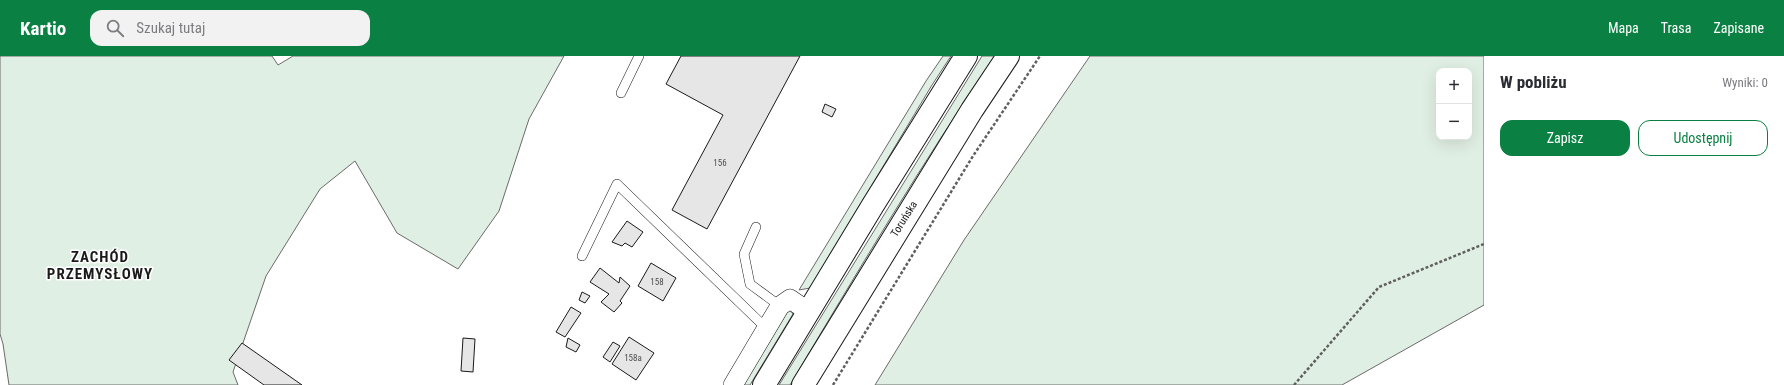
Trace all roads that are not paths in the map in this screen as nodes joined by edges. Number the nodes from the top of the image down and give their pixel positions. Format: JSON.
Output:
{"nodes":[{"id":1,"x":640,"y":56,"type":"edge"},
{"id":2,"x":966,"y":56,"type":"edge"},
{"id":3,"x":1008,"y":56,"type":"edge"},
{"id":4,"x":621,"y":93,"type":"dead end"},
{"id":5,"x":756,"y":227,"type":"dead end"},
{"id":6,"x":582,"y":256,"type":"dead end"},
{"id":7,"x":780,"y":306,"type":"junction"},
{"id":8,"x":809,"y":312,"type":"junction"},
{"id":9,"x":766,"y":329,"type":"junction"},
{"id":10,"x":733,"y":385,"type":"edge"},
{"id":11,"x":764,"y":385,"type":"edge"},
{"id":12,"x":803,"y":385,"type":"edge"}],
"edges":[{"from":1,"to":4,"type":"lane"},
{"from":2,"to":8,"type":"main road"},
{"from":3,"to":12,"type":"main road","name":"Toruńska"},
{"from":5,"to":7,"type":"lane"},
{"from":6,"to":9,"type":"lane"},
{"from":7,"to":8,"type":"street"},
{"from":7,"to":9,"type":"street"},
{"from":8,"to":11,"type":"main road"},
{"from":9,"to":10,"type":"street"}]}
